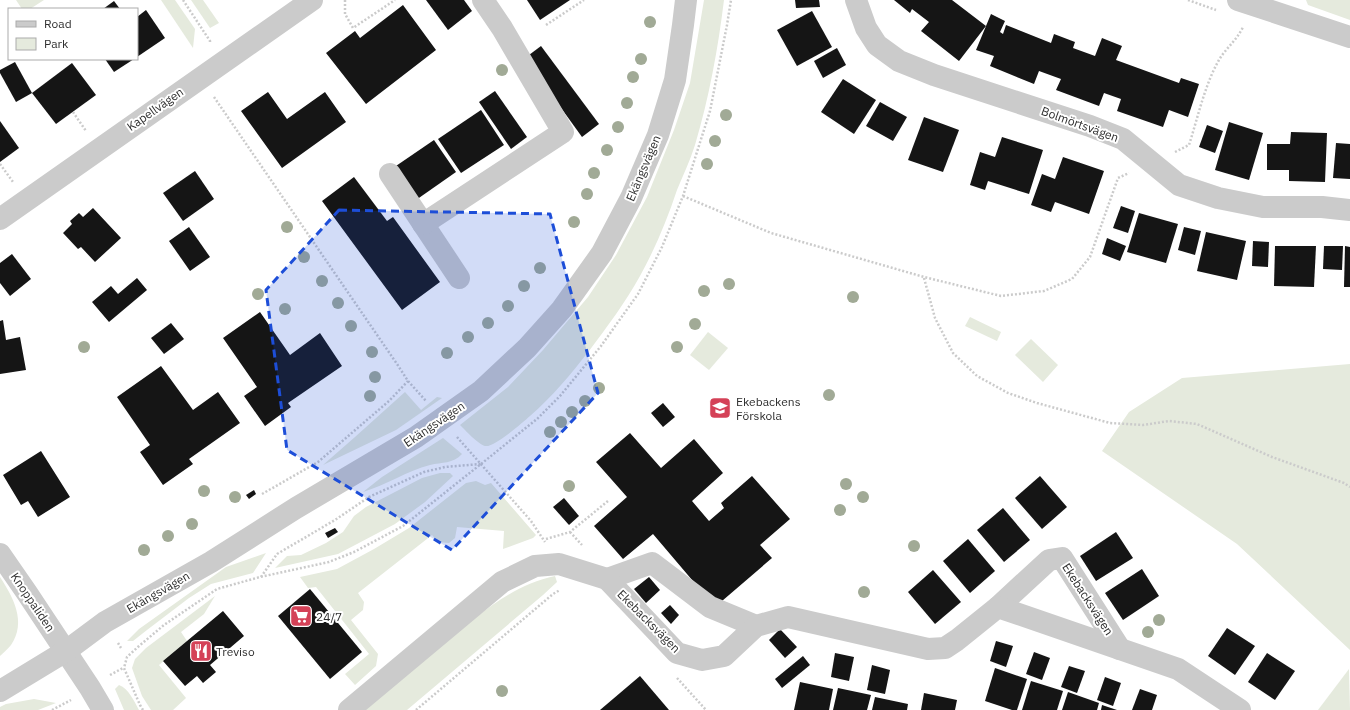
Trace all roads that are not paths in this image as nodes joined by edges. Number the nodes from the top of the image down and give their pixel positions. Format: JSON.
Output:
{"nodes":[{"id":1,"x":312,"y":0,"type":"edge"},
{"id":2,"x":483,"y":0,"type":"edge"},
{"id":3,"x":686,"y":0,"type":"edge"},
{"id":4,"x":856,"y":0,"type":"edge"},
{"id":5,"x":1238,"y":0,"type":"edge"},
{"id":6,"x":1270,"y":5,"type":"edge"},
{"id":7,"x":1350,"y":37,"type":"edge"},
{"id":8,"x":390,"y":174,"type":"dead end"},
{"id":9,"x":1350,"y":210,"type":"edge"},
{"id":10,"x":0,"y":218,"type":"edge"},
{"id":11,"x":423,"y":224,"type":"junction"},
{"id":12,"x":459,"y":278,"type":"dead end"},
{"id":13,"x":0,"y":554,"type":"edge"},
{"id":14,"x":607,"y":579,"type":"junction"},
{"id":15,"x":998,"y":606,"type":"junction"},
{"id":16,"x":756,"y":626,"type":"junction"},
{"id":17,"x":1120,"y":649,"type":"junction"},
{"id":18,"x":66,"y":651,"type":"junction"},
{"id":19,"x":0,"y":691,"type":"edge"},
{"id":20,"x":103,"y":710,"type":"edge"},
{"id":21,"x":349,"y":710,"type":"edge"},
{"id":22,"x":1240,"y":710,"type":"edge"}],
"edges":[{"from":1,"to":10,"type":"street","name":"Kapellvägen"},
{"from":2,"to":11,"type":"street"},
{"from":3,"to":18,"type":"street","name":"Ekängsvägen"},
{"from":4,"to":9,"type":"street","name":"Bolmörtsvägen"},
{"from":5,"to":6,"type":"street"},
{"from":6,"to":7,"type":"street"},
{"from":8,"to":11,"type":"street"},
{"from":11,"to":12,"type":"street"},
{"from":13,"to":18,"type":"street","name":"Knoppaliden"},
{"from":14,"to":16,"type":"street"},
{"from":14,"to":16,"type":"street","name":"Ekebacksvägen"},
{"from":14,"to":21,"type":"street","name":"Ekebacksvägen"},
{"from":15,"to":16,"type":"street","name":"Ekebacksvägen"},
{"from":15,"to":17,"type":"street","name":"Ekebacksvägen"},
{"from":15,"to":17,"type":"street","name":"Ekebacksvägen"},
{"from":17,"to":22,"type":"street","name":"Ekebacksvägen"},
{"from":18,"to":19,"type":"street","name":"Ekängsvägen"},
{"from":18,"to":20,"type":"street","name":"Knoppaliden"}]}
